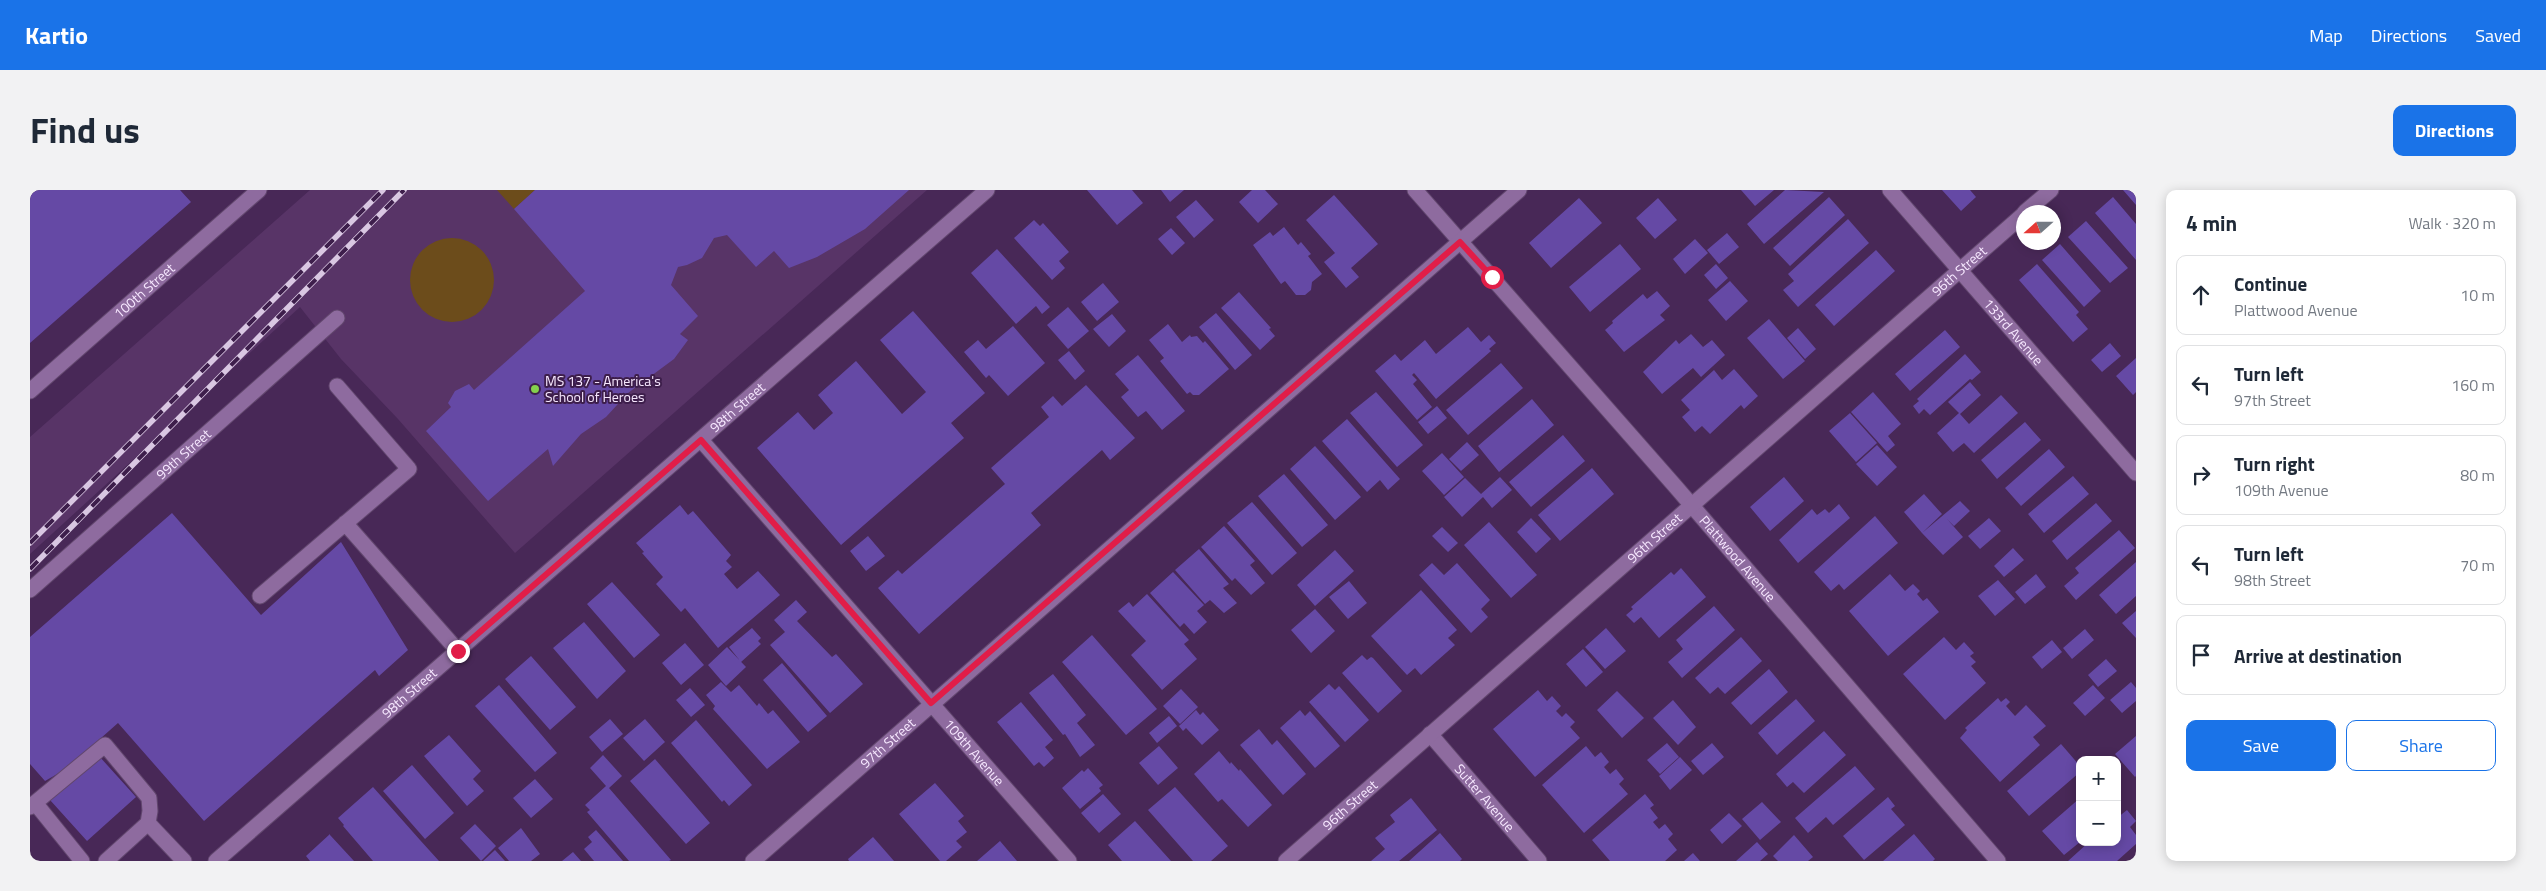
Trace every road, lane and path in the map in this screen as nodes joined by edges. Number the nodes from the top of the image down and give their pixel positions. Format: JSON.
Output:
{"nodes":[{"id":1,"x":259,"y":190,"type":"edge"},
{"id":2,"x":987,"y":190,"type":"edge"},
{"id":3,"x":1415,"y":190,"type":"edge"},
{"id":4,"x":1519,"y":190,"type":"edge"},
{"id":5,"x":1890,"y":190,"type":"edge"},
{"id":6,"x":2051,"y":190,"type":"edge"},
{"id":7,"x":2033,"y":205,"type":"edge"},
{"id":8,"x":2016,"y":220,"type":"edge"},
{"id":9,"x":1460,"y":242,"type":"junction"},
{"id":10,"x":1960,"y":270,"type":"junction"},
{"id":11,"x":337,"y":318,"type":"dead end"},
{"id":12,"x":337,"y":386,"type":"dead end"},
{"id":13,"x":30,"y":391,"type":"edge"},
{"id":14,"x":701,"y":440,"type":"junction"},
{"id":15,"x":2136,"y":473,"type":"edge"},
{"id":16,"x":1692,"y":505,"type":"junction"},
{"id":17,"x":345,"y":523,"type":"junction"},
{"id":18,"x":30,"y":590,"type":"edge"},
{"id":19,"x":260,"y":596,"type":"dead end"},
{"id":20,"x":458,"y":651,"type":"junction"},
{"id":21,"x":931,"y":703,"type":"junction"},
{"id":22,"x":1430,"y":734,"type":"junction"},
{"id":23,"x":33,"y":806,"type":"edge"},
{"id":24,"x":148,"y":823,"type":"junction"},
{"id":25,"x":82,"y":861,"type":"edge"},
{"id":26,"x":106,"y":861,"type":"edge"},
{"id":27,"x":184,"y":861,"type":"edge"},
{"id":28,"x":216,"y":861,"type":"edge"},
{"id":29,"x":753,"y":861,"type":"edge"},
{"id":30,"x":1069,"y":861,"type":"edge"},
{"id":31,"x":1286,"y":861,"type":"edge"},
{"id":32,"x":1539,"y":861,"type":"edge"},
{"id":33,"x":1998,"y":861,"type":"edge"}],
"edges":[{"from":1,"to":13,"type":"street","name":"100th Street"},
{"from":2,"to":14,"type":"street","name":"98th Street"},
{"from":3,"to":9,"type":"street","name":"Plattwood Avenue"},
{"from":4,"to":9,"type":"street","name":"97th Street"},
{"from":5,"to":10,"type":"street","name":"133rd Avenue"},
{"from":6,"to":7,"type":"street","name":"96th Street"},
{"from":8,"to":10,"type":"street","name":"96th Street"},
{"from":9,"to":16,"type":"street","name":"Plattwood Avenue"},
{"from":9,"to":21,"type":"street","name":"97th Street"},
{"from":10,"to":15,"type":"street","name":"133rd Avenue"},
{"from":10,"to":16,"type":"street","name":"96th Street"},
{"from":11,"to":18,"type":"street","name":"99th Street"},
{"from":12,"to":17,"type":"street"},
{"from":14,"to":20,"type":"street","name":"98th Street"},
{"from":14,"to":21,"type":"street","name":"109th Avenue"},
{"from":16,"to":22,"type":"street","name":"96th Street"},
{"from":16,"to":33,"type":"street","name":"Plattwood Avenue"},
{"from":17,"to":19,"type":"street"},
{"from":17,"to":20,"type":"street"},
{"from":20,"to":28,"type":"street","name":"98th Street"},
{"from":21,"to":29,"type":"street","name":"97th Street"},
{"from":21,"to":30,"type":"street","name":"109th Avenue"},
{"from":22,"to":31,"type":"street","name":"96th Street"},
{"from":22,"to":32,"type":"street","name":"Sutter Avenue"},
{"from":23,"to":24,"type":"street"},
{"from":23,"to":25,"type":"street"},
{"from":24,"to":26,"type":"street"},
{"from":24,"to":27,"type":"street"}]}
